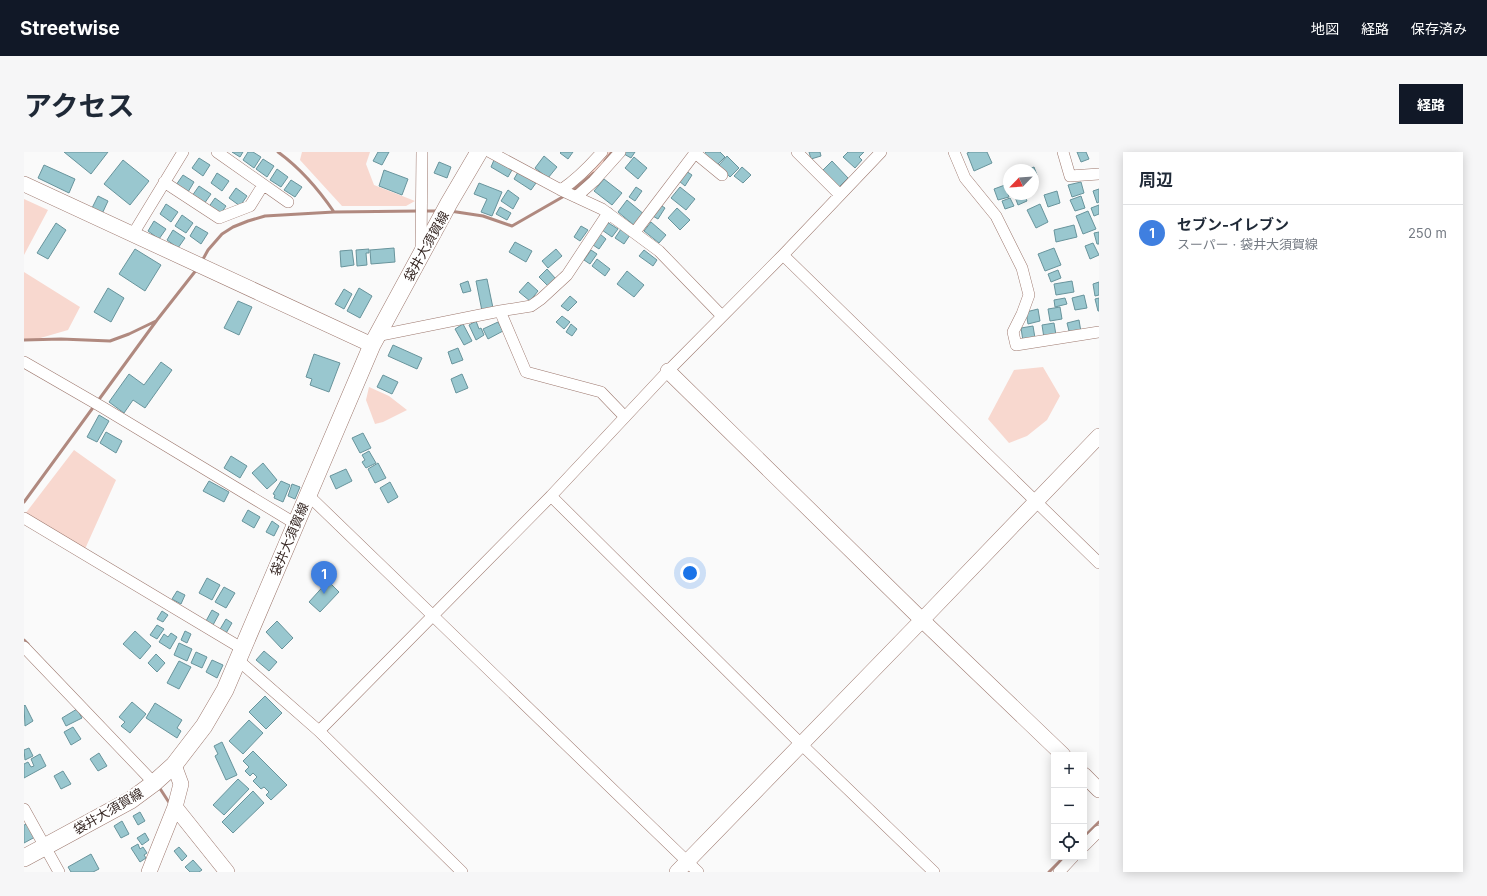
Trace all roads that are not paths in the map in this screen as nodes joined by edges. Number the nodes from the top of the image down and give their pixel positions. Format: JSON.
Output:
{"nodes":[{"id":1,"x":183,"y":152,"type":"edge"},
{"id":2,"x":217,"y":152,"type":"edge"},
{"id":3,"x":422,"y":152,"type":"edge"},
{"id":4,"x":479,"y":152,"type":"edge"},
{"id":5,"x":490,"y":152,"type":"edge"},
{"id":6,"x":602,"y":152,"type":"edge"},
{"id":7,"x":620,"y":152,"type":"edge"},
{"id":8,"x":694,"y":152,"type":"edge"},
{"id":9,"x":797,"y":152,"type":"edge"},
{"id":10,"x":881,"y":152,"type":"edge"},
{"id":11,"x":954,"y":152,"type":"edge"},
{"id":12,"x":1063,"y":152,"type":"edge"},
{"id":13,"x":1099,"y":174,"type":"edge"},
{"id":14,"x":722,"y":175,"type":"dead end"},
{"id":15,"x":164,"y":182,"type":"junction"},
{"id":16,"x":24,"y":184,"type":"edge"},
{"id":17,"x":263,"y":185,"type":"junction"},
{"id":18,"x":561,"y":190,"type":"junction"},
{"id":19,"x":840,"y":195,"type":"junction"},
{"id":20,"x":576,"y":197,"type":"junction"},
{"id":21,"x":288,"y":202,"type":"dead end"},
{"id":22,"x":608,"y":213,"type":"junction"},
{"id":23,"x":635,"y":232,"type":"junction"},
{"id":24,"x":133,"y":234,"type":"junction"},
{"id":25,"x":421,"y":254,"type":"junction"},
{"id":26,"x":784,"y":255,"type":"junction"},
{"id":27,"x":500,"y":311,"type":"junction"},
{"id":28,"x":722,"y":316,"type":"junction"},
{"id":29,"x":1099,"y":332,"type":"edge"},
{"id":30,"x":374,"y":340,"type":"junction"},
{"id":31,"x":24,"y":362,"type":"edge"},
{"id":32,"x":668,"y":371,"type":"junction"},
{"id":33,"x":625,"y":417,"type":"junction"},
{"id":34,"x":1099,"y":436,"type":"edge"},
{"id":35,"x":308,"y":495,"type":"junction"},
{"id":36,"x":551,"y":496,"type":"junction"},
{"id":37,"x":1036,"y":501,"type":"junction"},
{"id":38,"x":24,"y":518,"type":"edge"},
{"id":39,"x":296,"y":524,"type":"junction"},
{"id":40,"x":1099,"y":562,"type":"edge"},
{"id":41,"x":433,"y":615,"type":"junction"},
{"id":42,"x":922,"y":620,"type":"junction"},
{"id":43,"x":24,"y":647,"type":"edge"},
{"id":44,"x":241,"y":654,"type":"junction"},
{"id":45,"x":319,"y":731,"type":"junction"},
{"id":46,"x":801,"y":744,"type":"junction"},
{"id":47,"x":1060,"y":752,"type":"edge"},
{"id":48,"x":174,"y":765,"type":"junction"},
{"id":49,"x":1087,"y":778,"type":"edge"},
{"id":50,"x":154,"y":783,"type":"junction"},
{"id":51,"x":1099,"y":790,"type":"edge"},
{"id":52,"x":176,"y":807,"type":"junction"},
{"id":53,"x":24,"y":809,"type":"edge"},
{"id":54,"x":1099,"y":831,"type":"edge"},
{"id":55,"x":1087,"y":843,"type":"edge"},
{"id":56,"x":45,"y":847,"type":"junction"},
{"id":57,"x":24,"y":858,"type":"edge"},
{"id":58,"x":1071,"y":860,"type":"edge"},
{"id":59,"x":687,"y":868,"type":"edge"},
{"id":60,"x":59,"y":872,"type":"edge"},
{"id":61,"x":149,"y":872,"type":"edge"},
{"id":62,"x":227,"y":872,"type":"edge"},
{"id":63,"x":462,"y":872,"type":"edge"},
{"id":64,"x":934,"y":872,"type":"edge"},
{"id":65,"x":1059,"y":872,"type":"edge"}],
"edges":[{"from":1,"to":15,"type":"street"},
{"from":2,"to":17,"type":"street"},
{"from":3,"to":25,"type":"street"},
{"from":4,"to":25,"type":"main road","name":"袋井大須賀線"},
{"from":5,"to":18,"type":"street"},
{"from":6,"to":18,"type":"street"},
{"from":7,"to":20,"type":"street"},
{"from":8,"to":14,"type":"street"},
{"from":8,"to":23,"type":"street"},
{"from":9,"to":19,"type":"street"},
{"from":10,"to":19,"type":"street"},
{"from":11,"to":29,"type":"street"},
{"from":12,"to":13,"type":"street"},
{"from":15,"to":17,"type":"street"},
{"from":15,"to":24,"type":"street"},
{"from":16,"to":24,"type":"street"},
{"from":17,"to":21,"type":"street"},
{"from":18,"to":20,"type":"street"},
{"from":19,"to":26,"type":"street"},
{"from":20,"to":22,"type":"street"},
{"from":22,"to":23,"type":"street"},
{"from":22,"to":27,"type":"street"},
{"from":23,"to":28,"type":"street"},
{"from":24,"to":30,"type":"street"},
{"from":25,"to":30,"type":"main road","name":"袋井大須賀線"},
{"from":26,"to":28,"type":"street"},
{"from":26,"to":37,"type":"street"},
{"from":27,"to":30,"type":"street"},
{"from":27,"to":33,"type":"street"},
{"from":28,"to":32,"type":"street"},
{"from":30,"to":35,"type":"main road","name":"袋井大須賀線"},
{"from":31,"to":39,"type":"street"},
{"from":32,"to":33,"type":"street"},
{"from":32,"to":42,"type":"street"},
{"from":33,"to":36,"type":"street"},
{"from":34,"to":37,"type":"street"},
{"from":35,"to":39,"type":"main road","name":"袋井大須賀線"},
{"from":35,"to":41,"type":"street"},
{"from":36,"to":41,"type":"street"},
{"from":36,"to":46,"type":"street"},
{"from":37,"to":40,"type":"street"},
{"from":37,"to":42,"type":"street"},
{"from":38,"to":44,"type":"street"},
{"from":39,"to":44,"type":"main road","name":"袋井大須賀線"},
{"from":41,"to":45,"type":"street"},
{"from":41,"to":59,"type":"street"},
{"from":42,"to":46,"type":"street"},
{"from":42,"to":47,"type":"street"},
{"from":43,"to":50,"type":"street"},
{"from":44,"to":45,"type":"street"},
{"from":44,"to":48,"type":"main road","name":"袋井大須賀線"},
{"from":45,"to":63,"type":"street"},
{"from":46,"to":59,"type":"street"},
{"from":46,"to":64,"type":"street"},
{"from":48,"to":50,"type":"main road","name":"袋井大須賀線"},
{"from":48,"to":52,"type":"street"},
{"from":49,"to":51,"type":"street"},
{"from":50,"to":56,"type":"main road","name":"袋井大須賀線"},
{"from":52,"to":61,"type":"street"},
{"from":52,"to":62,"type":"street"},
{"from":53,"to":56,"type":"street"},
{"from":54,"to":55,"type":"street"},
{"from":56,"to":57,"type":"main road","name":"袋井大須賀線"},
{"from":56,"to":60,"type":"street"},
{"from":58,"to":65,"type":"street"}]}
